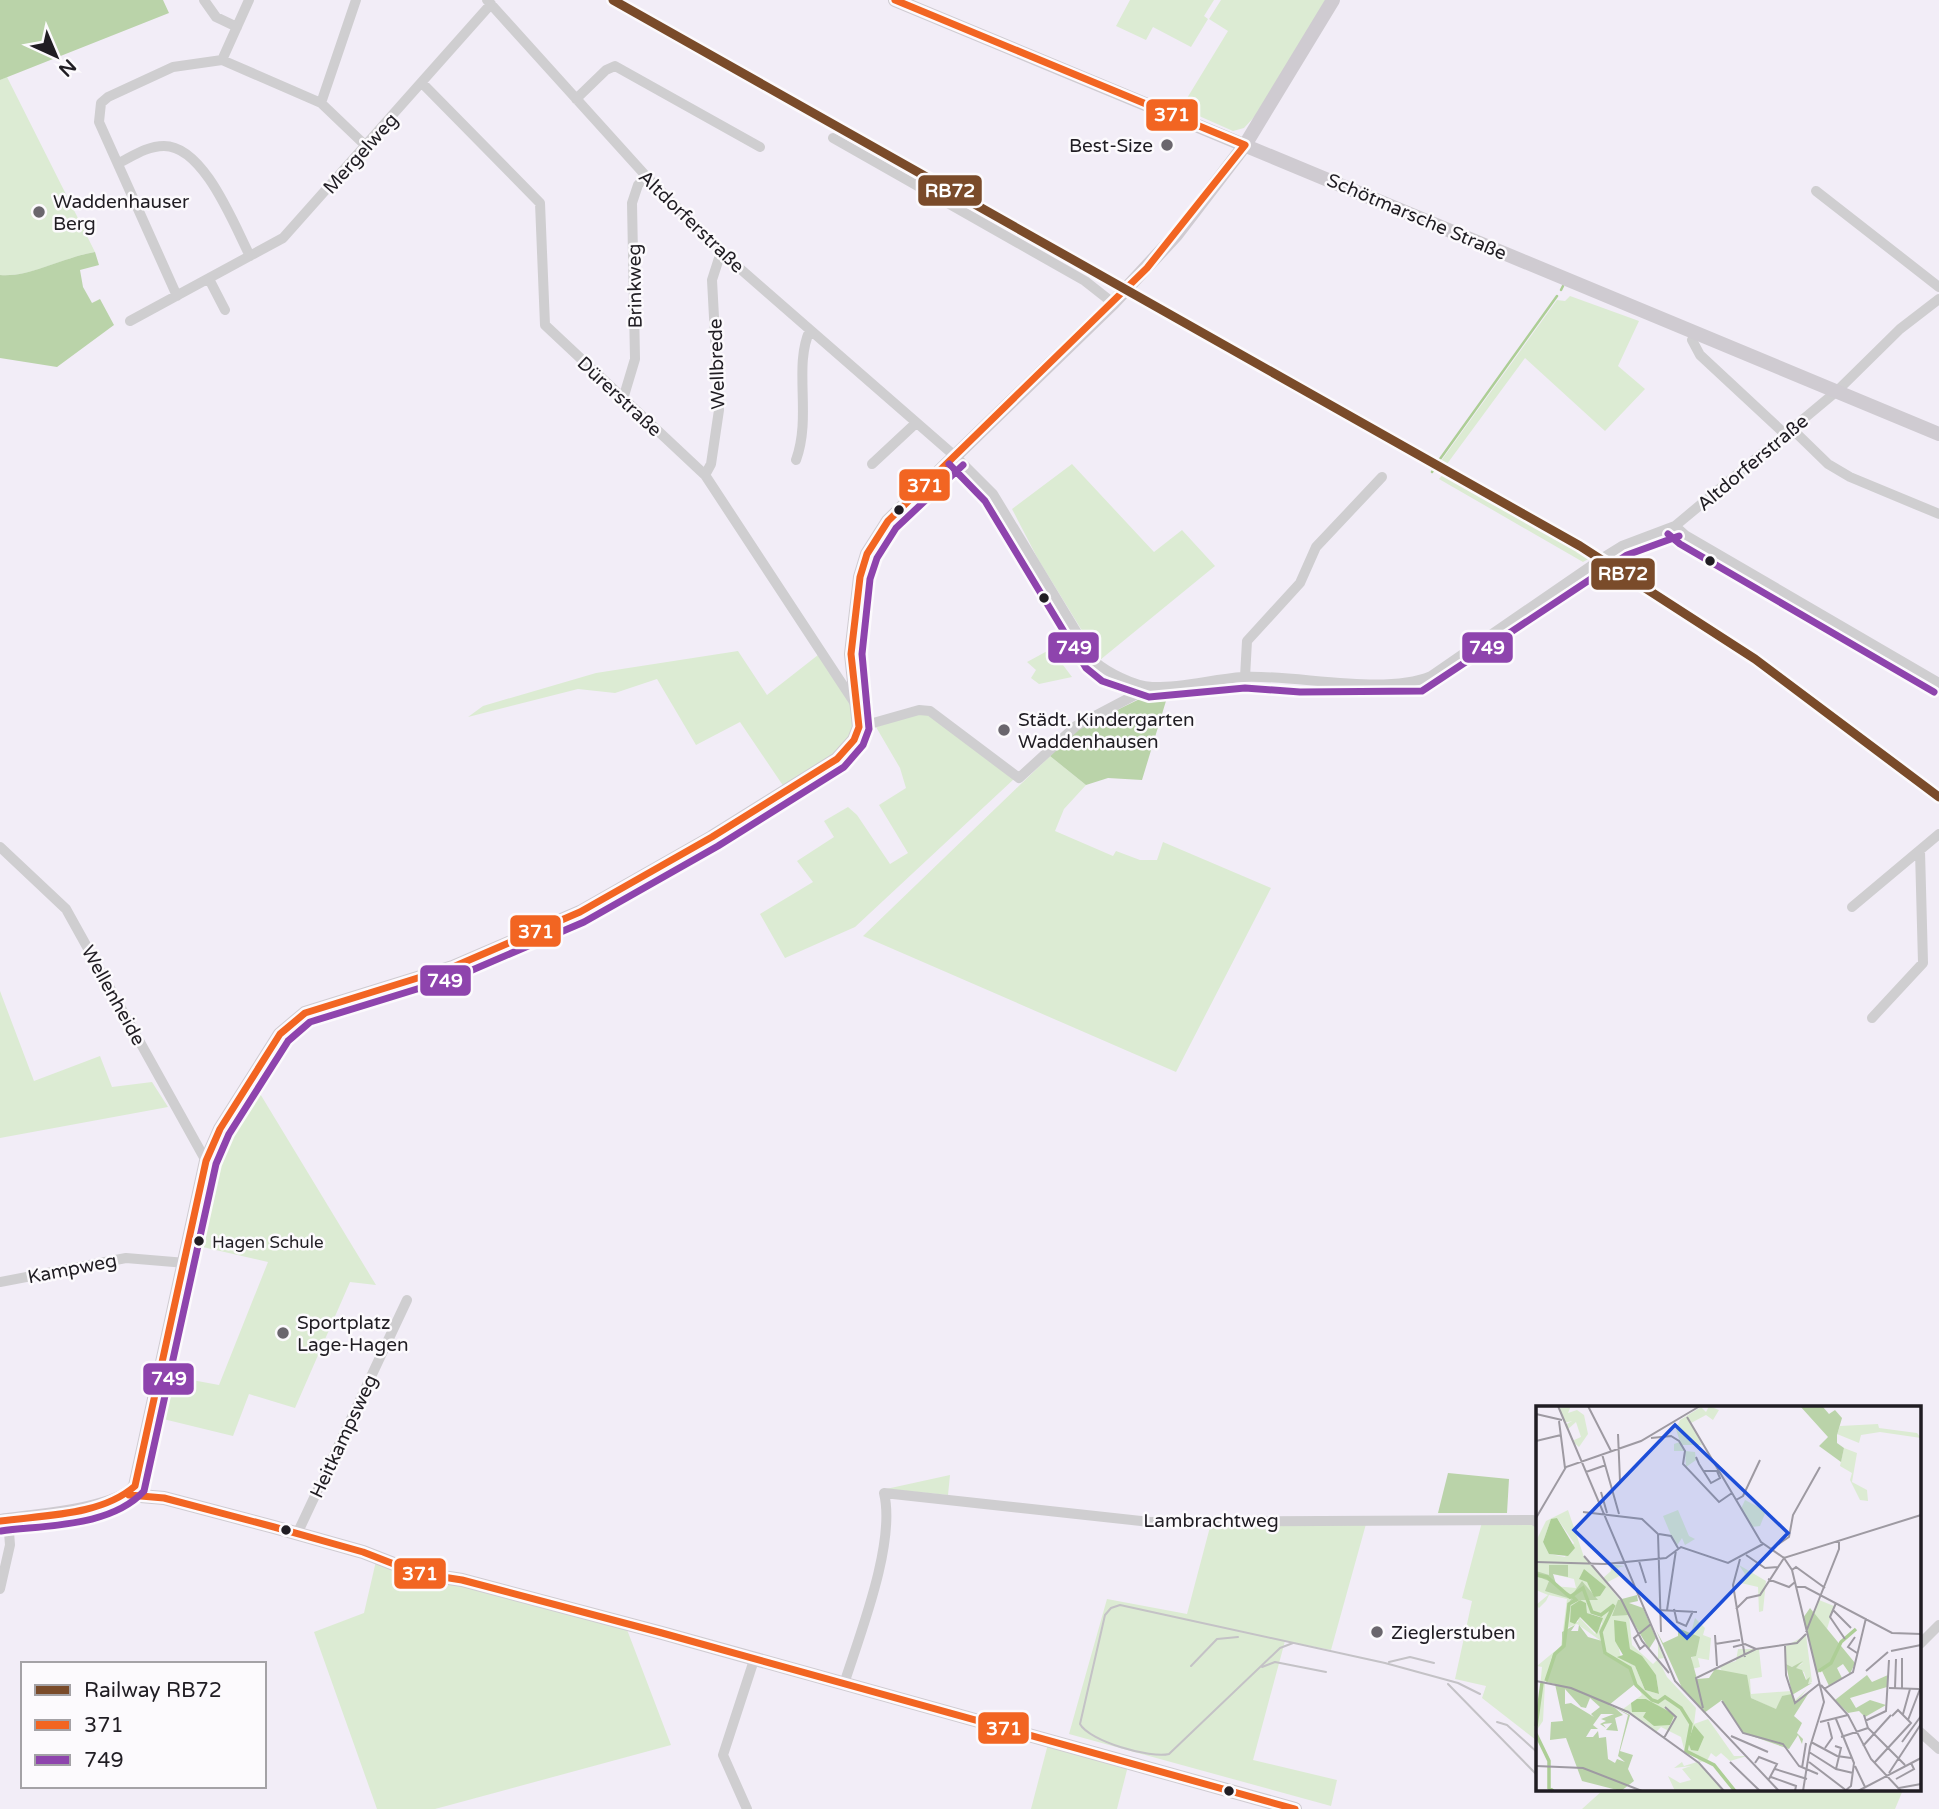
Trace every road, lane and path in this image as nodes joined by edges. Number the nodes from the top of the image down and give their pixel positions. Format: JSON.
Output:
{"nodes":[{"id":1,"x":204,"y":0,"type":"edge"},
{"id":2,"x":249,"y":0,"type":"edge"},
{"id":3,"x":356,"y":0,"type":"edge"},
{"id":4,"x":895,"y":0,"type":"edge"},
{"id":5,"x":1333,"y":0,"type":"edge"},
{"id":6,"x":489,"y":2,"type":"edge"},
{"id":7,"x":237,"y":27,"type":"junction"},
{"id":8,"x":222,"y":60,"type":"junction"},
{"id":9,"x":422,"y":83,"type":"junction"},
{"id":10,"x":576,"y":100,"type":"junction"},
{"id":11,"x":321,"y":103,"type":"junction"},
{"id":12,"x":833,"y":138,"type":"dead end"},
{"id":13,"x":1245,"y":145,"type":"junction"},
{"id":14,"x":366,"y":146,"type":"junction"},
{"id":15,"x":760,"y":147,"type":"dead end"},
{"id":16,"x":119,"y":163,"type":"junction"},
{"id":17,"x":646,"y":176,"type":"junction"},
{"id":18,"x":1816,"y":191,"type":"dead end"},
{"id":19,"x":721,"y":252,"type":"junction"},
{"id":20,"x":250,"y":256,"type":"junction"},
{"id":21,"x":209,"y":279,"type":"junction"},
{"id":22,"x":1939,"y":287,"type":"edge"},
{"id":23,"x":177,"y":296,"type":"junction"},
{"id":24,"x":1939,"y":299,"type":"edge"},
{"id":25,"x":1113,"y":303,"type":"junction"},
{"id":26,"x":225,"y":310,"type":"dead end"},
{"id":27,"x":130,"y":321,"type":"dead end"},
{"id":28,"x":810,"y":330,"type":"junction"},
{"id":29,"x":1692,"y":340,"type":"dead end"},
{"id":30,"x":1837,"y":391,"type":"junction"},
{"id":31,"x":623,"y":399,"type":"junction"},
{"id":32,"x":916,"y":422,"type":"junction"},
{"id":33,"x":1789,"y":431,"type":"junction"},
{"id":34,"x":1939,"y":434,"type":"edge"},
{"id":35,"x":956,"y":457,"type":"junction"},
{"id":36,"x":796,"y":460,"type":"dead end"},
{"id":37,"x":872,"y":464,"type":"dead end"},
{"id":38,"x":705,"y":475,"type":"junction"},
{"id":39,"x":1382,"y":477,"type":"dead end"},
{"id":40,"x":1939,"y":514,"type":"edge"},
{"id":41,"x":1675,"y":526,"type":"junction"},
{"id":42,"x":1245,"y":677,"type":"junction"},
{"id":43,"x":1939,"y":683,"type":"edge"},
{"id":44,"x":1150,"y":687,"type":"junction"},
{"id":45,"x":857,"y":706,"type":"junction"},
{"id":46,"x":859,"y":727,"type":"junction"},
{"id":47,"x":1939,"y":834,"type":"edge"},
{"id":48,"x":0,"y":847,"type":"edge"},
{"id":49,"x":1920,"y":851,"type":"junction"},
{"id":50,"x":1852,"y":907,"type":"dead end"},
{"id":51,"x":1872,"y":1018,"type":"dead end"},
{"id":52,"x":206,"y":1161,"type":"junction"},
{"id":53,"x":186,"y":1263,"type":"junction"},
{"id":54,"x":0,"y":1282,"type":"edge"},
{"id":55,"x":407,"y":1300,"type":"dead end"},
{"id":56,"x":129,"y":1495,"type":"junction"},
{"id":57,"x":4,"y":1520,"type":"edge"},
{"id":58,"x":1536,"y":1522,"type":"edge"},
{"id":59,"x":298,"y":1534,"type":"junction"},
{"id":60,"x":0,"y":1588,"type":"edge"},
{"id":61,"x":1939,"y":1625,"type":"edge"},
{"id":62,"x":1922,"y":1642,"type":"edge"},
{"id":63,"x":754,"y":1660,"type":"junction"},
{"id":64,"x":844,"y":1684,"type":"junction"},
{"id":65,"x":1922,"y":1734,"type":"edge"},
{"id":66,"x":1939,"y":1749,"type":"edge"},
{"id":67,"x":747,"y":1809,"type":"edge"},
{"id":68,"x":1295,"y":1809,"type":"edge"}],
"edges":[{"from":1,"to":7,"type":"street"},
{"from":2,"to":7,"type":"street"},
{"from":3,"to":11,"type":"street"},
{"from":4,"to":13,"type":"main road","name":"Schötmarsche Straße"},
{"from":5,"to":13,"type":"main road"},
{"from":6,"to":9,"type":"street","name":"Mergelweg"},
{"from":6,"to":10,"type":"street","name":"Altdorferstraße"},
{"from":7,"to":8,"type":"street"},
{"from":8,"to":11,"type":"street"},
{"from":8,"to":16,"type":"street"},
{"from":9,"to":14,"type":"street","name":"Mergelweg"},
{"from":9,"to":31,"type":"street","name":"Dürerstraße"},
{"from":10,"to":15,"type":"street"},
{"from":10,"to":17,"type":"street","name":"Altdorferstraße"},
{"from":11,"to":14,"type":"street"},
{"from":12,"to":25,"type":"street"},
{"from":13,"to":25,"type":"main road"},
{"from":13,"to":30,"type":"main road","name":"Schötmarsche Straße"},
{"from":14,"to":20,"type":"street","name":"Mergelweg"},
{"from":16,"to":20,"type":"street"},
{"from":16,"to":23,"type":"street"},
{"from":17,"to":19,"type":"street","name":"Altdorferstraße"},
{"from":17,"to":31,"type":"street","name":"Brinkweg"},
{"from":18,"to":22,"type":"street"},
{"from":19,"to":28,"type":"street","name":"Altdorferstraße"},
{"from":19,"to":38,"type":"street","name":"Wellbrede"},
{"from":20,"to":21,"type":"street","name":"Mergelweg"},
{"from":21,"to":23,"type":"street","name":"Mergelweg"},
{"from":21,"to":26,"type":"street"},
{"from":23,"to":27,"type":"street","name":"Mergelweg"},
{"from":24,"to":30,"type":"street","name":"Altdorferstraße"},
{"from":25,"to":35,"type":"main road"},
{"from":28,"to":32,"type":"street","name":"Altdorferstraße"},
{"from":28,"to":36,"type":"street"},
{"from":29,"to":33,"type":"street"},
{"from":30,"to":33,"type":"street","name":"Altdorferstraße"},
{"from":30,"to":34,"type":"main road","name":"Schötmarsche Straße"},
{"from":31,"to":38,"type":"street","name":"Dürerstraße"},
{"from":32,"to":35,"type":"street","name":"Altdorferstraße"},
{"from":32,"to":37,"type":"street"},
{"from":33,"to":40,"type":"street"},
{"from":33,"to":41,"type":"street","name":"Altdorferstraße"},
{"from":35,"to":44,"type":"street","name":"Altdorferstraße"},
{"from":35,"to":45,"type":"main road"},
{"from":38,"to":45,"type":"street","name":"Dürerstraße"},
{"from":39,"to":42,"type":"street"},
{"from":41,"to":42,"type":"street","name":"Altdorferstraße"},
{"from":41,"to":43,"type":"street"},
{"from":42,"to":44,"type":"street","name":"Altdorferstraße"},
{"from":44,"to":46,"type":"street"},
{"from":45,"to":46,"type":"main road"},
{"from":46,"to":52,"type":"main road"},
{"from":47,"to":49,"type":"street"},
{"from":48,"to":52,"type":"street","name":"Wellenheide"},
{"from":49,"to":50,"type":"street"},
{"from":49,"to":51,"type":"street"},
{"from":52,"to":53,"type":"main road"},
{"from":53,"to":54,"type":"street","name":"Kampweg"},
{"from":53,"to":56,"type":"main road"},
{"from":55,"to":59,"type":"street","name":"Heitkampsweg"},
{"from":56,"to":57,"type":"main road"},
{"from":56,"to":59,"type":"main road"},
{"from":57,"to":60,"type":"street"},
{"from":58,"to":64,"type":"street","name":"Lambrachtweg"},
{"from":59,"to":63,"type":"main road"},
{"from":61,"to":62,"type":"street"},
{"from":63,"to":64,"type":"main road"},
{"from":63,"to":67,"type":"street"},
{"from":64,"to":68,"type":"main road"},
{"from":65,"to":66,"type":"street"}]}
